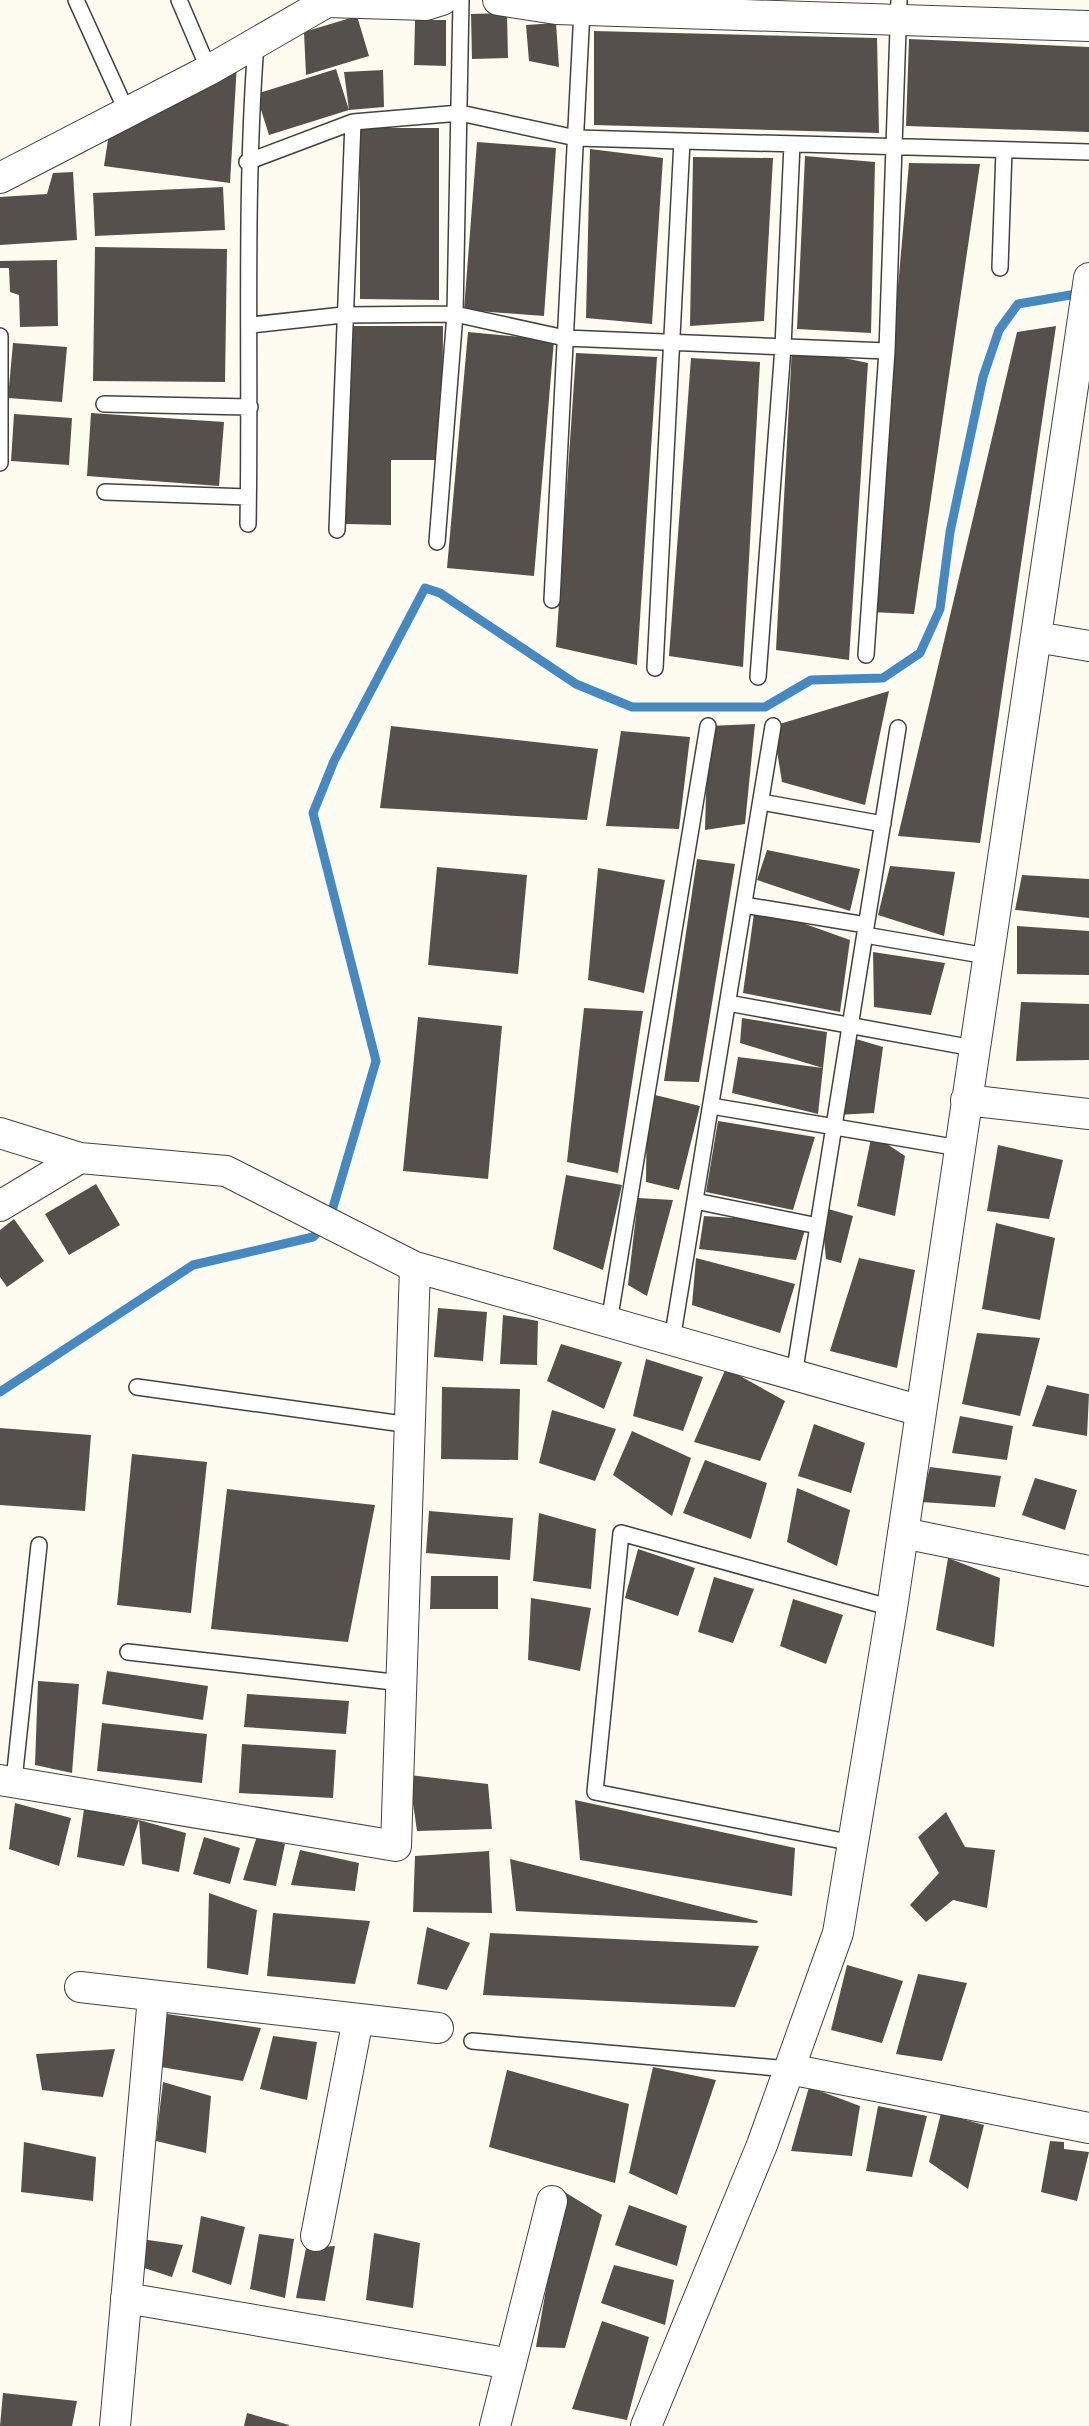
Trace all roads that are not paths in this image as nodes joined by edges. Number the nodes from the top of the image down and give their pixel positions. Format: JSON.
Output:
{"nodes":[{"id":1,"x":76,"y":0,"type":"edge"},
{"id":2,"x":179,"y":0,"type":"edge"},
{"id":3,"x":461,"y":0,"type":"edge"},
{"id":4,"x":498,"y":0,"type":"edge"},
{"id":5,"x":431,"y":2,"type":"edge"},
{"id":6,"x":309,"y":6,"type":"edge"},
{"id":7,"x":590,"y":7,"type":"edge"},
{"id":8,"x":899,"y":10,"type":"edge"},
{"id":9,"x":1089,"y":26,"type":"edge"},
{"id":10,"x":257,"y":39,"type":"junction"},
{"id":11,"x":209,"y":70,"type":"junction"},
{"id":12,"x":126,"y":110,"type":"junction"},
{"id":13,"x":460,"y":113,"type":"junction"},
{"id":14,"x":354,"y":122,"type":"junction"},
{"id":15,"x":576,"y":138,"type":"junction"},
{"id":16,"x":682,"y":140,"type":"junction"},
{"id":17,"x":792,"y":144,"type":"junction"},
{"id":18,"x":894,"y":146,"type":"junction"},
{"id":19,"x":1004,"y":150,"type":"junction"},
{"id":20,"x":1089,"y":152,"type":"edge"},
{"id":21,"x":247,"y":162,"type":"junction"},
{"id":22,"x":0,"y":178,"type":"edge"},
{"id":23,"x":1000,"y":268,"type":"dead end"},
{"id":24,"x":1089,"y":278,"type":"edge"},
{"id":25,"x":455,"y":314,"type":"junction"},
{"id":26,"x":344,"y":315,"type":"junction"},
{"id":27,"x":252,"y":325,"type":"junction"},
{"id":28,"x":0,"y":336,"type":"edge"},
{"id":29,"x":566,"y":338,"type":"junction"},
{"id":30,"x":672,"y":342,"type":"junction"},
{"id":31,"x":783,"y":347,"type":"junction"},
{"id":32,"x":887,"y":351,"type":"junction"},
{"id":33,"x":104,"y":404,"type":"dead end"},
{"id":34,"x":250,"y":407,"type":"junction"},
{"id":35,"x":0,"y":463,"type":"edge"},
{"id":36,"x":1075,"y":470,"type":"edge"},
{"id":37,"x":106,"y":492,"type":"dead end"},
{"id":38,"x":248,"y":498,"type":"junction"},
{"id":39,"x":248,"y":524,"type":"dead end"},
{"id":40,"x":337,"y":530,"type":"dead end"},
{"id":41,"x":438,"y":542,"type":"dead end"},
{"id":42,"x":552,"y":600,"type":"dead end"},
{"id":43,"x":1036,"y":636,"type":"junction"},
{"id":44,"x":1089,"y":646,"type":"edge"},
{"id":45,"x":866,"y":655,"type":"dead end"},
{"id":46,"x":655,"y":668,"type":"dead end"},
{"id":47,"x":758,"y":677,"type":"dead end"},
{"id":48,"x":708,"y":726,"type":"dead end"},
{"id":49,"x":773,"y":726,"type":"dead end"},
{"id":50,"x":898,"y":728,"type":"dead end"},
{"id":51,"x":761,"y":802,"type":"junction"},
{"id":52,"x":883,"y":824,"type":"junction"},
{"id":53,"x":744,"y":904,"type":"junction"},
{"id":54,"x":865,"y":930,"type":"junction"},
{"id":55,"x":986,"y":956,"type":"junction"},
{"id":56,"x":728,"y":1003,"type":"junction"},
{"id":57,"x":850,"y":1025,"type":"junction"},
{"id":58,"x":974,"y":1048,"type":"junction"},
{"id":59,"x":966,"y":1100,"type":"junction"},
{"id":60,"x":711,"y":1106,"type":"junction"},
{"id":61,"x":1089,"y":1114,"type":"edge"},
{"id":62,"x":834,"y":1127,"type":"junction"},
{"id":63,"x":0,"y":1132,"type":"edge"},
{"id":64,"x":959,"y":1148,"type":"junction"},
{"id":65,"x":80,"y":1158,"type":"junction"},
{"id":66,"x":695,"y":1201,"type":"junction"},
{"id":67,"x":0,"y":1206,"type":"edge"},
{"id":68,"x":818,"y":1226,"type":"junction"},
{"id":69,"x":416,"y":1267,"type":"junction"},
{"id":70,"x":609,"y":1322,"type":"junction"},
{"id":71,"x":672,"y":1340,"type":"junction"},
{"id":72,"x":794,"y":1375,"type":"junction"},
{"id":73,"x":138,"y":1387,"type":"dead end"},
{"id":74,"x":921,"y":1411,"type":"junction"},
{"id":75,"x":410,"y":1425,"type":"junction"},
{"id":76,"x":903,"y":1533,"type":"junction"},
{"id":77,"x":38,"y":1544,"type":"dead end"},
{"id":78,"x":1089,"y":1571,"type":"edge"},
{"id":79,"x":892,"y":1608,"type":"junction"},
{"id":80,"x":128,"y":1652,"type":"dead end"},
{"id":81,"x":402,"y":1683,"type":"junction"},
{"id":82,"x":7,"y":1780,"type":"edge"},
{"id":83,"x":853,"y":1843,"type":"junction"},
{"id":84,"x":80,"y":1987,"type":"dead end"},
{"id":85,"x":153,"y":1997,"type":"junction"},
{"id":86,"x":358,"y":2019,"type":"junction"},
{"id":87,"x":438,"y":2028,"type":"dead end"},
{"id":88,"x":472,"y":2041,"type":"dead end"},
{"id":89,"x":789,"y":2069,"type":"junction"},
{"id":90,"x":1089,"y":2128,"type":"edge"},
{"id":91,"x":552,"y":2201,"type":"dead end"},
{"id":92,"x":316,"y":2236,"type":"dead end"},
{"id":93,"x":126,"y":2298,"type":"junction"},
{"id":94,"x":511,"y":2364,"type":"junction"},
{"id":95,"x":500,"y":2425,"type":"edge"},
{"id":96,"x":114,"y":2426,"type":"edge"},
{"id":97,"x":646,"y":2426,"type":"edge"}],
"edges":[{"from":1,"to":12,"type":"lane"},
{"from":2,"to":11,"type":"lane"},
{"from":3,"to":13,"type":"lane"},
{"from":4,"to":7,"type":"street"},
{"from":5,"to":6,"type":"street"},
{"from":6,"to":10,"type":"street"},
{"from":7,"to":8,"type":"street"},
{"from":7,"to":15,"type":"lane"},
{"from":8,"to":9,"type":"street"},
{"from":8,"to":18,"type":"lane"},
{"from":10,"to":11,"type":"street"},
{"from":10,"to":21,"type":"lane"},
{"from":11,"to":12,"type":"street"},
{"from":12,"to":22,"type":"street"},
{"from":13,"to":14,"type":"lane"},
{"from":13,"to":15,"type":"lane"},
{"from":13,"to":25,"type":"lane"},
{"from":14,"to":21,"type":"lane"},
{"from":14,"to":26,"type":"lane"},
{"from":15,"to":16,"type":"lane"},
{"from":15,"to":29,"type":"lane"},
{"from":16,"to":17,"type":"lane"},
{"from":16,"to":30,"type":"lane"},
{"from":17,"to":18,"type":"lane"},
{"from":17,"to":31,"type":"lane"},
{"from":18,"to":19,"type":"lane"},
{"from":18,"to":32,"type":"lane"},
{"from":19,"to":20,"type":"lane"},
{"from":19,"to":23,"type":"lane"},
{"from":21,"to":27,"type":"lane"},
{"from":24,"to":36,"type":"street"},
{"from":25,"to":26,"type":"lane"},
{"from":25,"to":29,"type":"lane"},
{"from":25,"to":41,"type":"lane"},
{"from":26,"to":27,"type":"lane"},
{"from":26,"to":40,"type":"lane"},
{"from":27,"to":34,"type":"lane"},
{"from":28,"to":35,"type":"lane"},
{"from":29,"to":30,"type":"lane"},
{"from":29,"to":42,"type":"lane"},
{"from":30,"to":31,"type":"lane"},
{"from":30,"to":46,"type":"lane"},
{"from":31,"to":32,"type":"lane"},
{"from":31,"to":47,"type":"lane"},
{"from":32,"to":45,"type":"lane"},
{"from":33,"to":34,"type":"lane"},
{"from":34,"to":38,"type":"lane"},
{"from":36,"to":43,"type":"street"},
{"from":37,"to":38,"type":"lane"},
{"from":38,"to":39,"type":"lane"},
{"from":43,"to":44,"type":"street"},
{"from":43,"to":55,"type":"street"},
{"from":48,"to":70,"type":"lane"},
{"from":49,"to":51,"type":"lane"},
{"from":50,"to":52,"type":"lane"},
{"from":51,"to":52,"type":"lane"},
{"from":51,"to":53,"type":"lane"},
{"from":52,"to":54,"type":"lane"},
{"from":53,"to":54,"type":"lane"},
{"from":53,"to":56,"type":"lane"},
{"from":54,"to":55,"type":"lane"},
{"from":54,"to":57,"type":"lane"},
{"from":55,"to":58,"type":"street"},
{"from":56,"to":57,"type":"lane"},
{"from":56,"to":60,"type":"lane"},
{"from":57,"to":58,"type":"lane"},
{"from":57,"to":62,"type":"lane"},
{"from":58,"to":59,"type":"street"},
{"from":59,"to":61,"type":"street"},
{"from":59,"to":64,"type":"street"},
{"from":60,"to":62,"type":"lane"},
{"from":60,"to":66,"type":"lane"},
{"from":62,"to":64,"type":"lane"},
{"from":62,"to":68,"type":"lane"},
{"from":63,"to":65,"type":"street"},
{"from":64,"to":74,"type":"street"},
{"from":65,"to":67,"type":"street"},
{"from":65,"to":69,"type":"street"},
{"from":66,"to":68,"type":"lane"},
{"from":66,"to":71,"type":"lane"},
{"from":68,"to":72,"type":"lane"},
{"from":69,"to":70,"type":"street"},
{"from":69,"to":75,"type":"street"},
{"from":70,"to":71,"type":"street"},
{"from":71,"to":72,"type":"street"},
{"from":72,"to":74,"type":"street"},
{"from":73,"to":75,"type":"lane"},
{"from":74,"to":76,"type":"street"},
{"from":75,"to":81,"type":"street"},
{"from":76,"to":78,"type":"street"},
{"from":76,"to":79,"type":"street"},
{"from":77,"to":82,"type":"lane"},
{"from":79,"to":83,"type":"street"},
{"from":79,"to":83,"type":"lane"},
{"from":80,"to":81,"type":"lane"},
{"from":81,"to":82,"type":"street"},
{"from":83,"to":89,"type":"street"},
{"from":84,"to":85,"type":"street"},
{"from":85,"to":86,"type":"street"},
{"from":85,"to":93,"type":"street"},
{"from":86,"to":87,"type":"street"},
{"from":86,"to":92,"type":"street"},
{"from":88,"to":89,"type":"lane"},
{"from":89,"to":90,"type":"street"},
{"from":89,"to":97,"type":"street"},
{"from":91,"to":94,"type":"street"},
{"from":93,"to":94,"type":"street"},
{"from":93,"to":96,"type":"street"},
{"from":94,"to":95,"type":"street"}]}
